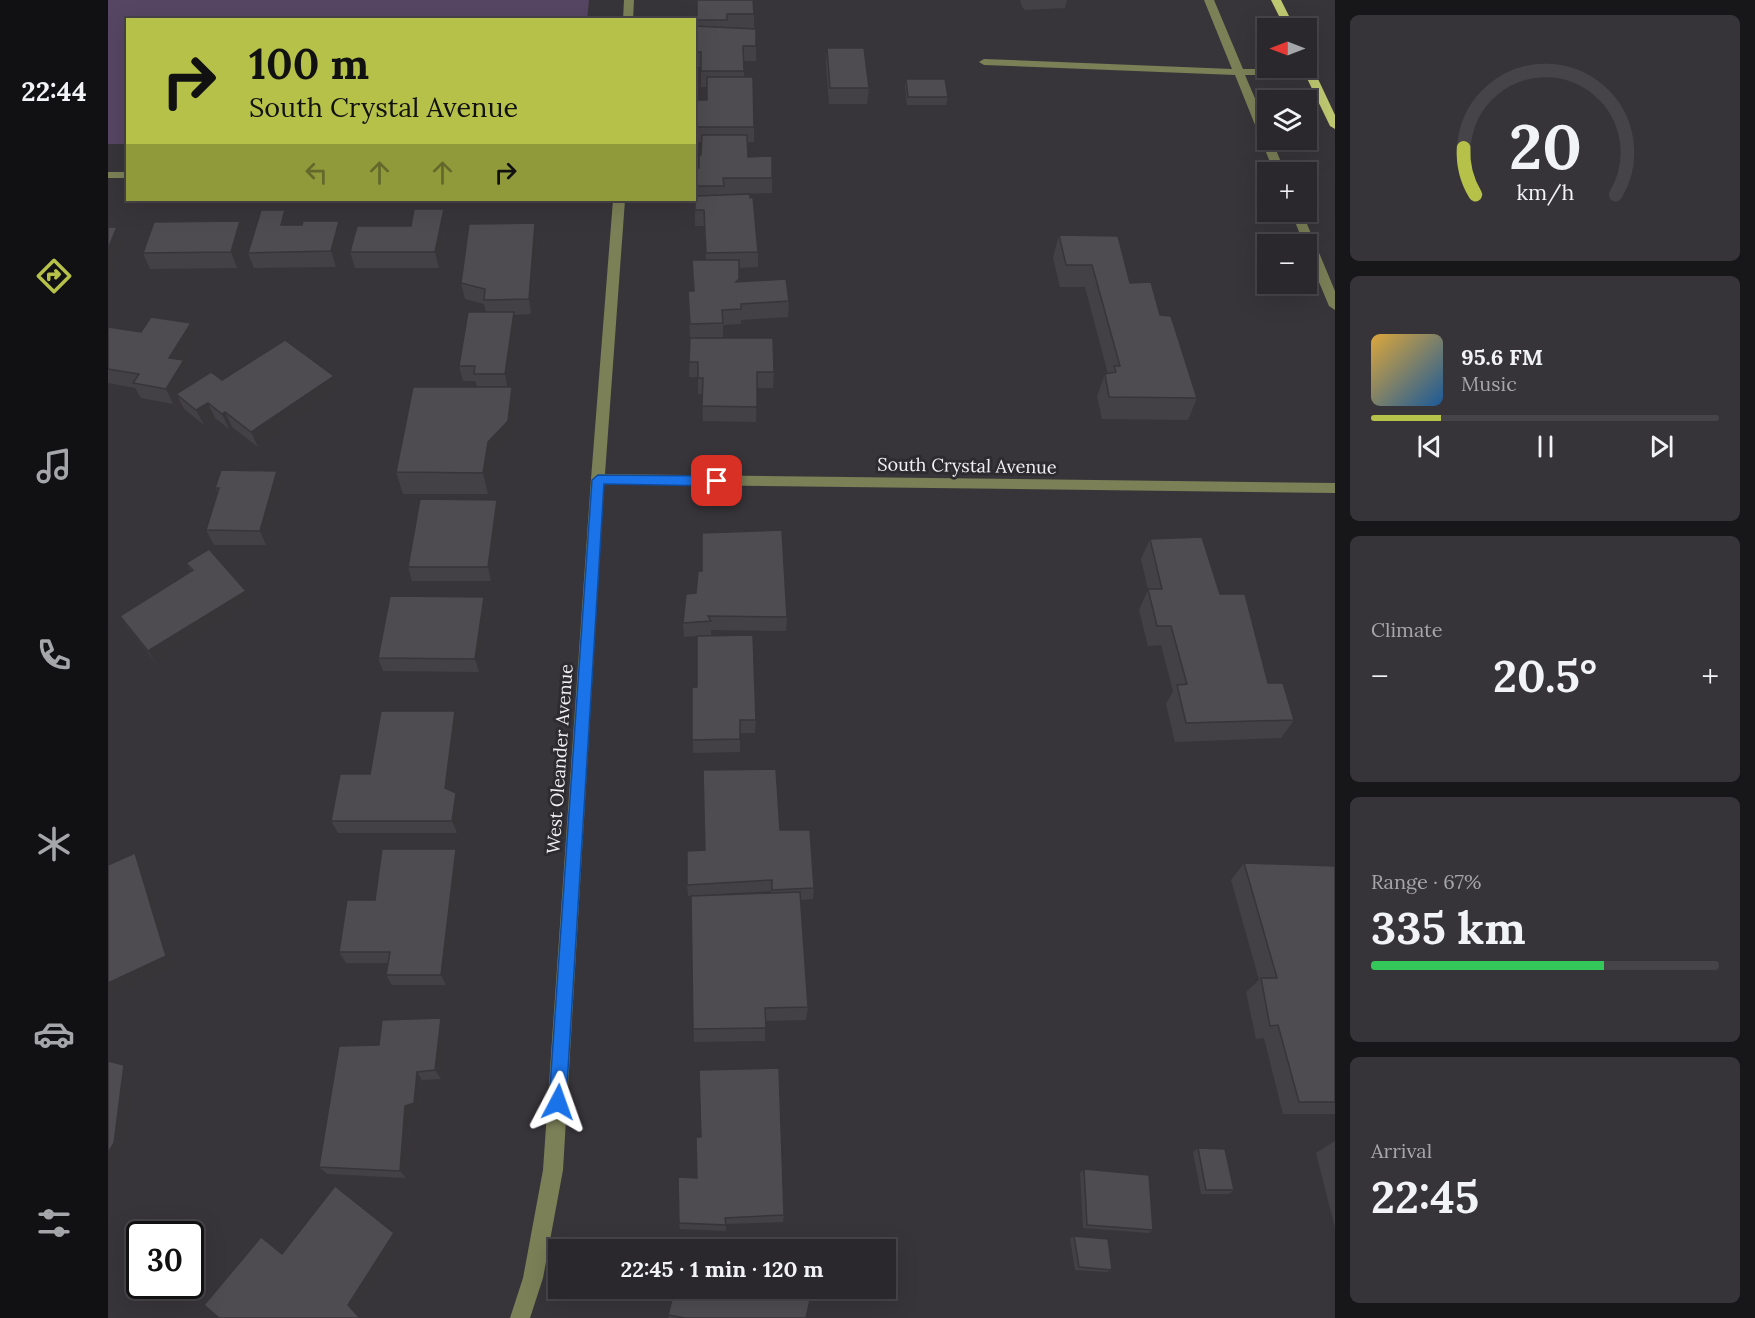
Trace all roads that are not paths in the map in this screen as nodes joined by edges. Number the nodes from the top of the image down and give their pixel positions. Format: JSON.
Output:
{"nodes":[{"id":1,"x":629,"y":0,"type":"edge"},
{"id":2,"x":1209,"y":0,"type":"edge"},
{"id":3,"x":1276,"y":0,"type":"edge"},
{"id":4,"x":628,"y":18,"type":"edge"},
{"id":5,"x":1285,"y":18,"type":"edge"},
{"id":6,"x":984,"y":62,"type":"dead end"},
{"id":7,"x":1257,"y":71,"type":"edge"},
{"id":8,"x":1238,"y":72,"type":"junction"},
{"id":9,"x":1314,"y":78,"type":"edge"},
{"id":10,"x":1331,"y":108,"type":"edge"},
{"id":11,"x":1335,"y":126,"type":"edge"},
{"id":12,"x":1276,"y":162,"type":"edge"},
{"id":13,"x":108,"y":175,"type":"edge"},
{"id":14,"x":126,"y":175,"type":"edge"},
{"id":15,"x":619,"y":201,"type":"edge"},
{"id":16,"x":1300,"y":222,"type":"edge"},
{"id":17,"x":1335,"y":306,"type":"edge"},
{"id":18,"x":598,"y":480,"type":"junction"},
{"id":19,"x":1335,"y":488,"type":"edge"},
{"id":20,"x":520,"y":1318,"type":"edge"}],
"edges":[{"from":1,"to":4,"type":"street"},
{"from":2,"to":8,"type":"street"},
{"from":3,"to":5,"type":"main road"},
{"from":6,"to":8,"type":"street"},
{"from":7,"to":8,"type":"street"},
{"from":8,"to":12,"type":"street"},
{"from":9,"to":10,"type":"main road"},
{"from":10,"to":11,"type":"main road"},
{"from":13,"to":14,"type":"street"},
{"from":15,"to":18,"type":"street","name":"West Oleander Avenue"},
{"from":16,"to":17,"type":"street"},
{"from":18,"to":19,"type":"street","name":"South Crystal Avenue"},
{"from":18,"to":20,"type":"street","name":"West Oleander Avenue"}]}
